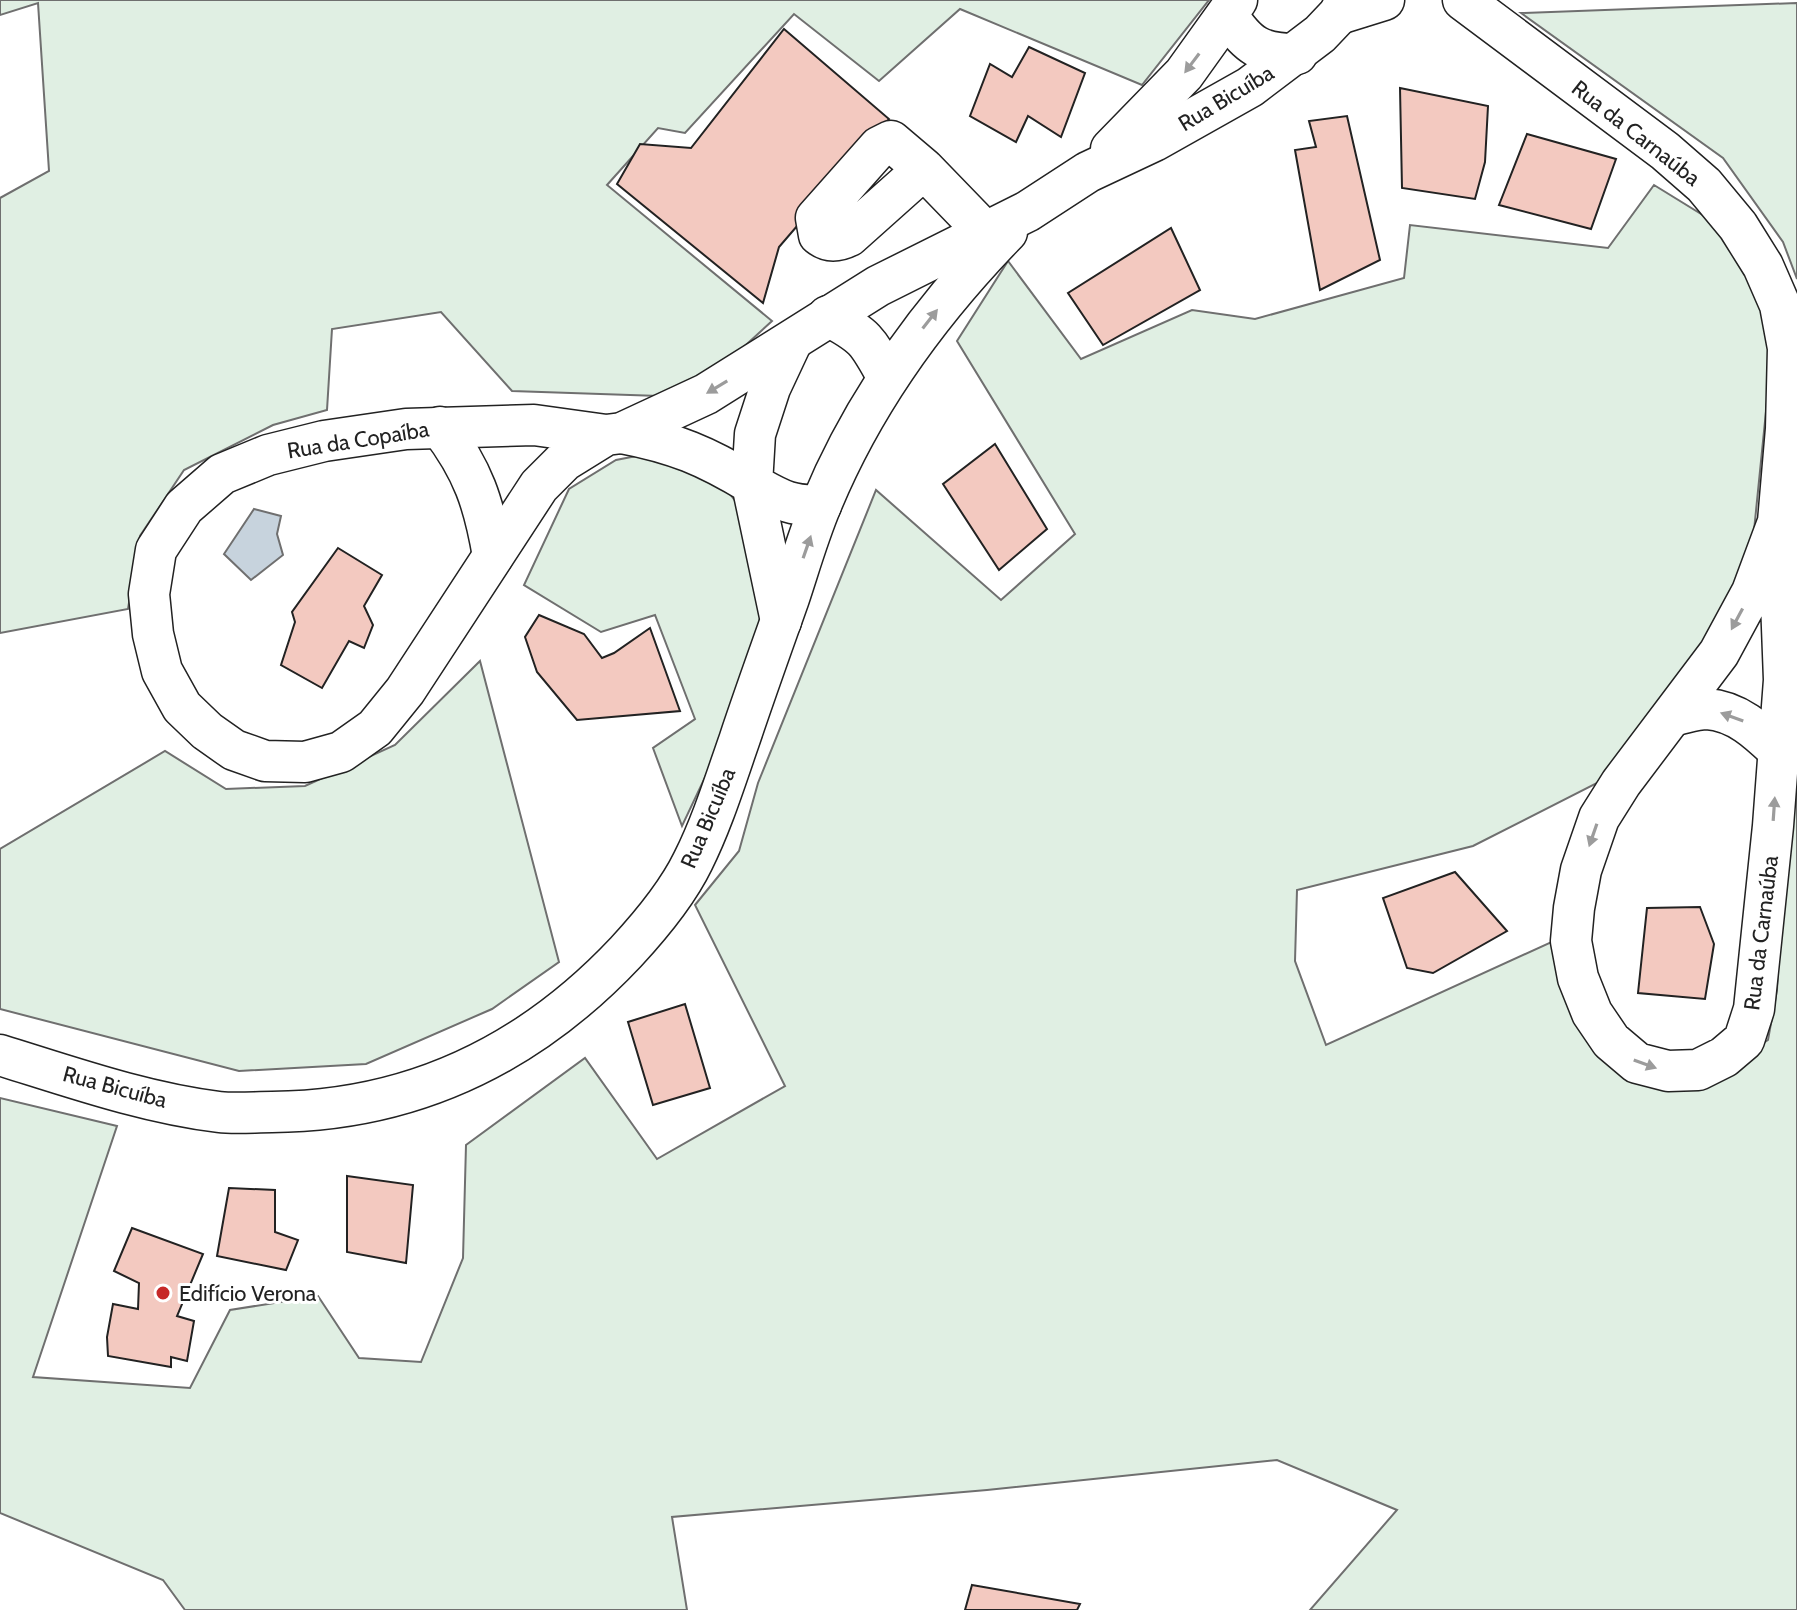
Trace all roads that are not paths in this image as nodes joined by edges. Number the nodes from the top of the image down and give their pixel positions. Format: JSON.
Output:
{"nodes":[{"id":1,"x":1384,"y":0,"type":"edge"},
{"id":2,"x":1456,"y":3,"type":"edge"},
{"id":3,"x":1342,"y":7,"type":"edge"},
{"id":4,"x":1233,"y":8,"type":"edge"},
{"id":5,"x":1297,"y":54,"type":"junction"},
{"id":6,"x":924,"y":169,"type":"dead end"},
{"id":7,"x":1088,"y":172,"type":"junction"},
{"id":8,"x":1028,"y":211,"type":"junction"},
{"id":9,"x":985,"y":232,"type":"junction"},
{"id":10,"x":828,"y":316,"type":"junction"},
{"id":11,"x":792,"y":341,"type":"junction"},
{"id":12,"x":888,"y":378,"type":"junction"},
{"id":13,"x":440,"y":427,"type":"junction"},
{"id":14,"x":614,"y":434,"type":"junction"},
{"id":15,"x":752,"y":484,"type":"junction"},
{"id":16,"x":821,"y":505,"type":"junction"},
{"id":17,"x":1778,"y":522,"type":"junction"},
{"id":18,"x":493,"y":556,"type":"junction"},
{"id":19,"x":781,"y":621,"type":"junction"},
{"id":20,"x":1675,"y":715,"type":"junction"},
{"id":21,"x":1779,"y":751,"type":"junction"},
{"id":22,"x":0,"y":1055,"type":"edge"}],
"edges":[{"from":1,"to":3,"type":"street"},
{"from":2,"to":17,"type":"street","name":"Rua da Carnaúba"},
{"from":3,"to":5,"type":"street","name":"Rua Bicuíba"},
{"from":4,"to":5,"type":"street"},
{"from":4,"to":7,"type":"street","name":"Rua Bicuíba","one_way":true},
{"from":5,"to":7,"type":"street","name":"Rua Bicuíba"},
{"from":6,"to":9,"type":"street"},
{"from":7,"to":8,"type":"street","name":"Rua Bicuíba"},
{"from":8,"to":9,"type":"street","name":"Rua Bicuíba"},
{"from":12,"to":8,"type":"street","name":"Rua Bicuíba","one_way":true},
{"from":9,"to":10,"type":"street","name":"Rua Bicuíba"},
{"from":10,"to":11,"type":"street","name":"Rua Bicuíba"},
{"from":10,"to":12,"type":"street"},
{"from":11,"to":14,"type":"street","name":"Rua Bicuíba","one_way":true},
{"from":11,"to":15,"type":"street"},
{"from":12,"to":16,"type":"street","name":"Rua Bicuíba"},
{"from":13,"to":14,"type":"street","name":"Rua da Copaíba"},
{"from":13,"to":18,"type":"street"},
{"from":13,"to":18,"type":"street","name":"Rua da Copaíba"},
{"from":14,"to":15,"type":"street"},
{"from":14,"to":18,"type":"street","name":"Rua da Copaíba"},
{"from":15,"to":16,"type":"street"},
{"from":15,"to":19,"type":"street"},
{"from":19,"to":16,"type":"street","name":"Rua Bicuíba","one_way":true},
{"from":17,"to":20,"type":"street","name":"Rua da Carnaúba","one_way":true},
{"from":17,"to":21,"type":"street","name":"Rua da Carnaúba"},
{"from":19,"to":22,"type":"street","name":"Rua Bicuíba"},
{"from":21,"to":20,"type":"street","one_way":true},
{"from":20,"to":21,"type":"street","name":"Rua da Carnaúba","one_way":true}]}
